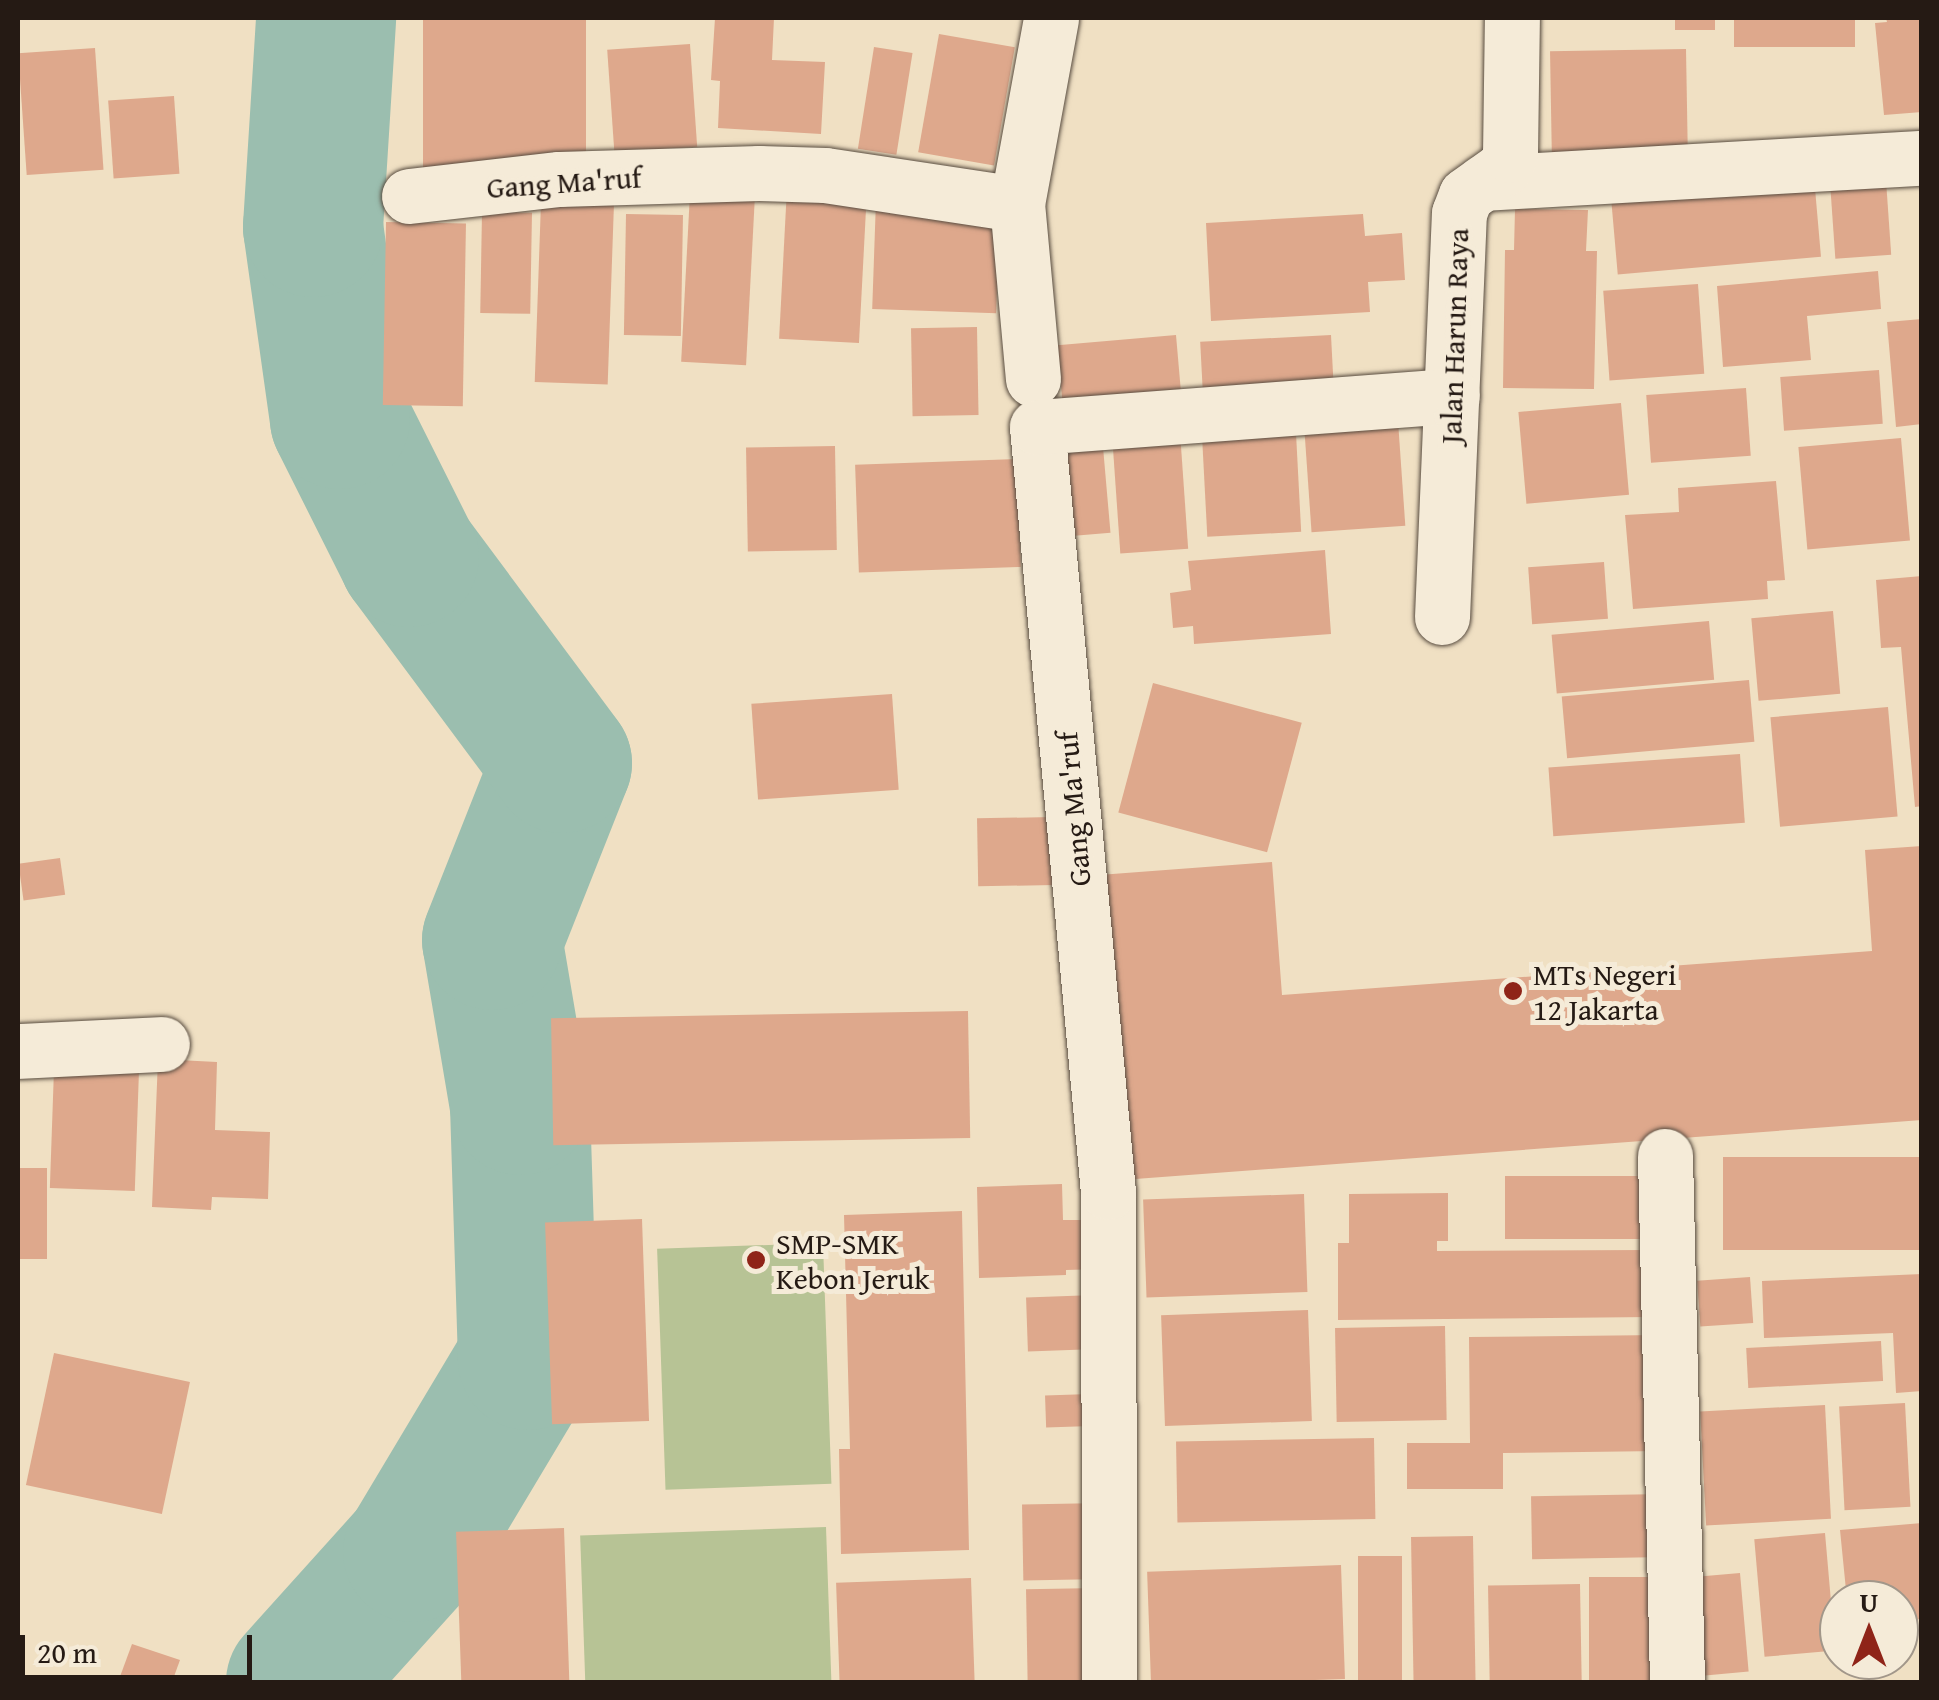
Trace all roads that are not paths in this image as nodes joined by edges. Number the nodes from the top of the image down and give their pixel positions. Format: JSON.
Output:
{"nodes":[{"id":1,"x":1051,"y":18,"type":"edge"},
{"id":2,"x":1512,"y":18,"type":"edge"},
{"id":3,"x":1922,"y":158,"type":"edge"},
{"id":4,"x":1483,"y":183,"type":"junction"},
{"id":5,"x":410,"y":196,"type":"dead end"},
{"id":6,"x":1016,"y":204,"type":"junction"},
{"id":7,"x":1452,"y":396,"type":"junction"},
{"id":8,"x":1035,"y":403,"type":"junction"},
{"id":9,"x":1442,"y":617,"type":"dead end"},
{"id":10,"x":162,"y":1044,"type":"dead end"},
{"id":11,"x":18,"y":1051,"type":"edge"},
{"id":12,"x":1665,"y":1156,"type":"dead end"},
{"id":13,"x":1109,"y":1682,"type":"edge"},
{"id":14,"x":1676,"y":1682,"type":"edge"}],
"edges":[{"from":1,"to":6,"type":"street","name":"Gang Ma'ruf"},
{"from":2,"to":4,"type":"street","name":"Jalan Harun Raya"},
{"from":3,"to":4,"type":"street"},
{"from":4,"to":7,"type":"street","name":"Jalan Harun Raya"},
{"from":5,"to":6,"type":"street","name":"Gang Ma'ruf"},
{"from":6,"to":8,"type":"street","name":"Gang Ma'ruf"},
{"from":7,"to":8,"type":"street"},
{"from":7,"to":9,"type":"street","name":"Jalan Harun Raya"},
{"from":8,"to":13,"type":"street","name":"Gang Ma'ruf"},
{"from":10,"to":11,"type":"street"},
{"from":12,"to":14,"type":"street"}]}
